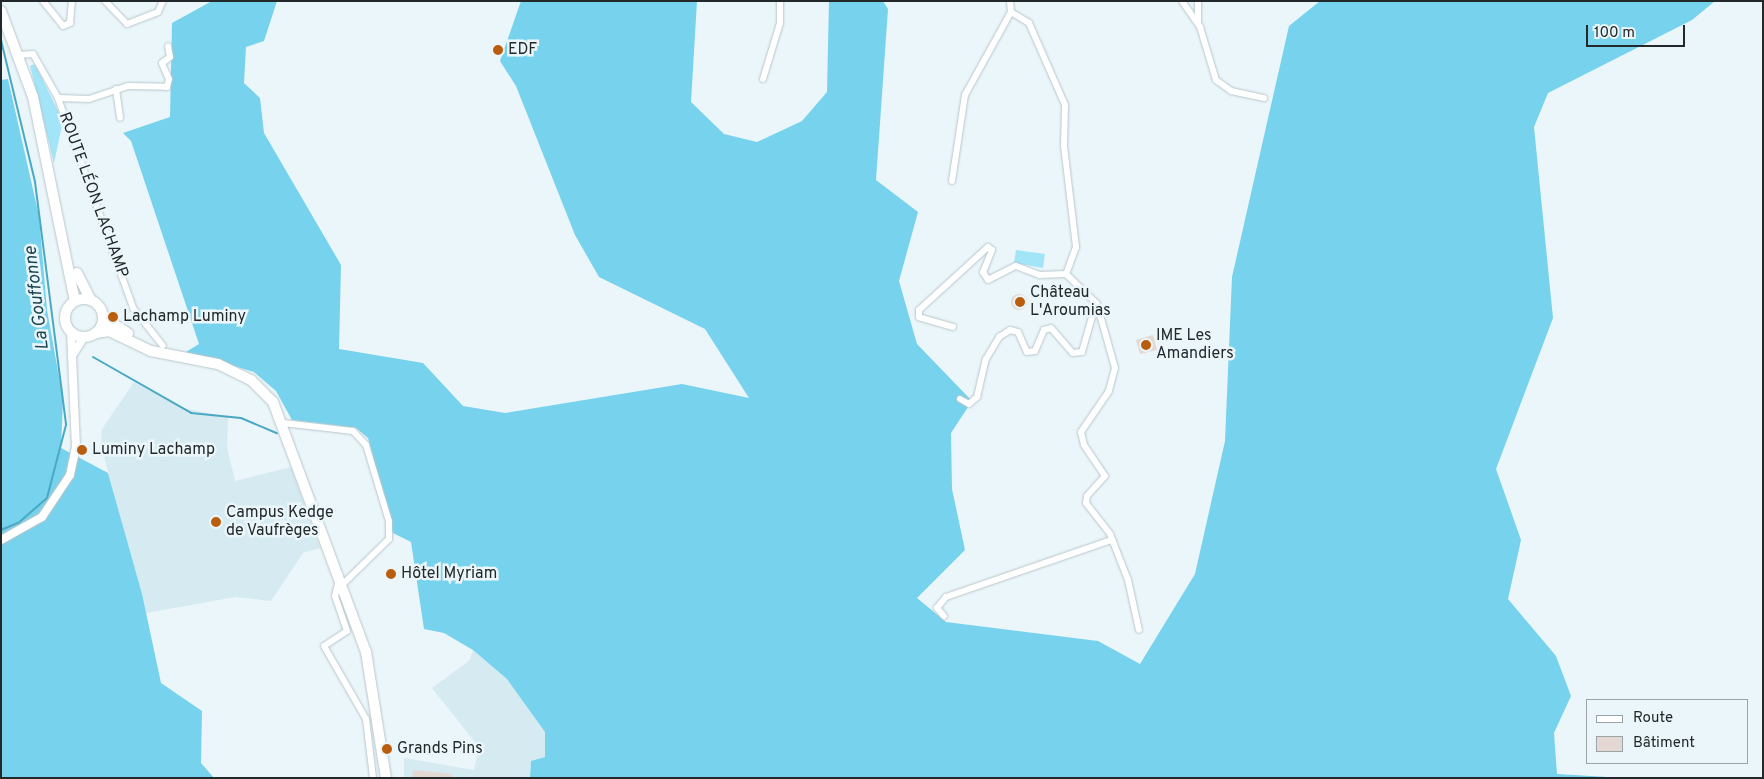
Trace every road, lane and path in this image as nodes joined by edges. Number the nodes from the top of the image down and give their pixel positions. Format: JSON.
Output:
{"nodes":[{"id":1,"x":43,"y":1,"type":"edge"},
{"id":2,"x":72,"y":1,"type":"edge"},
{"id":3,"x":105,"y":1,"type":"edge"},
{"id":4,"x":163,"y":1,"type":"edge"},
{"id":5,"x":780,"y":1,"type":"edge"},
{"id":6,"x":1010,"y":1,"type":"edge"},
{"id":7,"x":1182,"y":1,"type":"edge"},
{"id":8,"x":1198,"y":1,"type":"edge"},
{"id":9,"x":1,"y":11,"type":"edge"},
{"id":10,"x":1011,"y":12,"type":"junction"},
{"id":11,"x":1198,"y":21,"type":"junction"},
{"id":12,"x":168,"y":46,"type":"dead end"},
{"id":13,"x":17,"y":55,"type":"junction"},
{"id":14,"x":763,"y":79,"type":"dead end"},
{"id":15,"x":116,"y":89,"type":"junction"},
{"id":16,"x":58,"y":98,"type":"junction"},
{"id":17,"x":1264,"y":98,"type":"dead end"},
{"id":18,"x":120,"y":118,"type":"dead end"},
{"id":19,"x":952,"y":181,"type":"dead end"},
{"id":20,"x":56,"y":201,"type":"junction"},
{"id":21,"x":1066,"y":274,"type":"junction"},
{"id":22,"x":91,"y":300,"type":"junction"},
{"id":23,"x":75,"y":301,"type":"junction"},
{"id":24,"x":1096,"y":304,"type":"junction"},
{"id":25,"x":103,"y":317,"type":"junction"},
{"id":26,"x":953,"y":328,"type":"dead end"},
{"id":27,"x":71,"y":331,"type":"junction"},
{"id":28,"x":96,"y":332,"type":"junction"},
{"id":29,"x":84,"y":337,"type":"junction"},
{"id":30,"x":163,"y":349,"type":"junction"},
{"id":31,"x":72,"y":356,"type":"junction"},
{"id":32,"x":960,"y":399,"type":"dead end"},
{"id":33,"x":283,"y":423,"type":"junction"},
{"id":34,"x":1,"y":540,"type":"edge"},
{"id":35,"x":1112,"y":540,"type":"junction"},
{"id":36,"x":341,"y":582,"type":"junction"},
{"id":37,"x":944,"y":616,"type":"dead end"},
{"id":38,"x":1139,"y":630,"type":"dead end"},
{"id":39,"x":373,"y":778,"type":"edge"},
{"id":40,"x":386,"y":778,"type":"edge"}],
"edges":[{"from":1,"to":2,"type":"street"},
{"from":3,"to":4,"type":"street"},
{"from":5,"to":14,"type":"street"},
{"from":6,"to":10,"type":"street"},
{"from":7,"to":11,"type":"street"},
{"from":8,"to":11,"type":"street"},
{"from":9,"to":13,"type":"main road","name":"ROUTE LÉON LACHAMP"},
{"from":10,"to":19,"type":"street"},
{"from":10,"to":21,"type":"street"},
{"from":11,"to":17,"type":"street"},
{"from":12,"to":15,"type":"street"},
{"from":13,"to":16,"type":"street","name":"ROUTE LÉON LACHAMP"},
{"from":13,"to":20,"type":"main road","name":"ROUTE LÉON LACHAMP"},
{"from":15,"to":16,"type":"street"},
{"from":15,"to":18,"type":"street"},
{"from":16,"to":30,"type":"street","name":"ROUTE LÉON LACHAMP"},
{"from":20,"to":22,"type":"main road","name":"ROUTE LÉON LACHAMP"},
{"from":20,"to":23,"type":"main road","name":"ROUTE LÉON LACHAMP"},
{"from":21,"to":24,"type":"street"},
{"from":21,"to":26,"type":"street"},
{"from":22,"to":23,"type":"main road"},
{"from":22,"to":25,"type":"main road"},
{"from":23,"to":27,"type":"main road"},
{"from":24,"to":32,"type":"street"},
{"from":24,"to":35,"type":"street"},
{"from":25,"to":28,"type":"main road"},
{"from":25,"to":30,"type":"main road"},
{"from":27,"to":29,"type":"main road"},
{"from":27,"to":31,"type":"street"},
{"from":28,"to":29,"type":"main road"},
{"from":28,"to":30,"type":"main road"},
{"from":29,"to":31,"type":"street"},
{"from":30,"to":33,"type":"main road"},
{"from":31,"to":34,"type":"street"},
{"from":33,"to":36,"type":"main road"},
{"from":33,"to":36,"type":"street"},
{"from":35,"to":37,"type":"street"},
{"from":35,"to":38,"type":"street"},
{"from":36,"to":39,"type":"street"},
{"from":36,"to":40,"type":"main road"}]}
